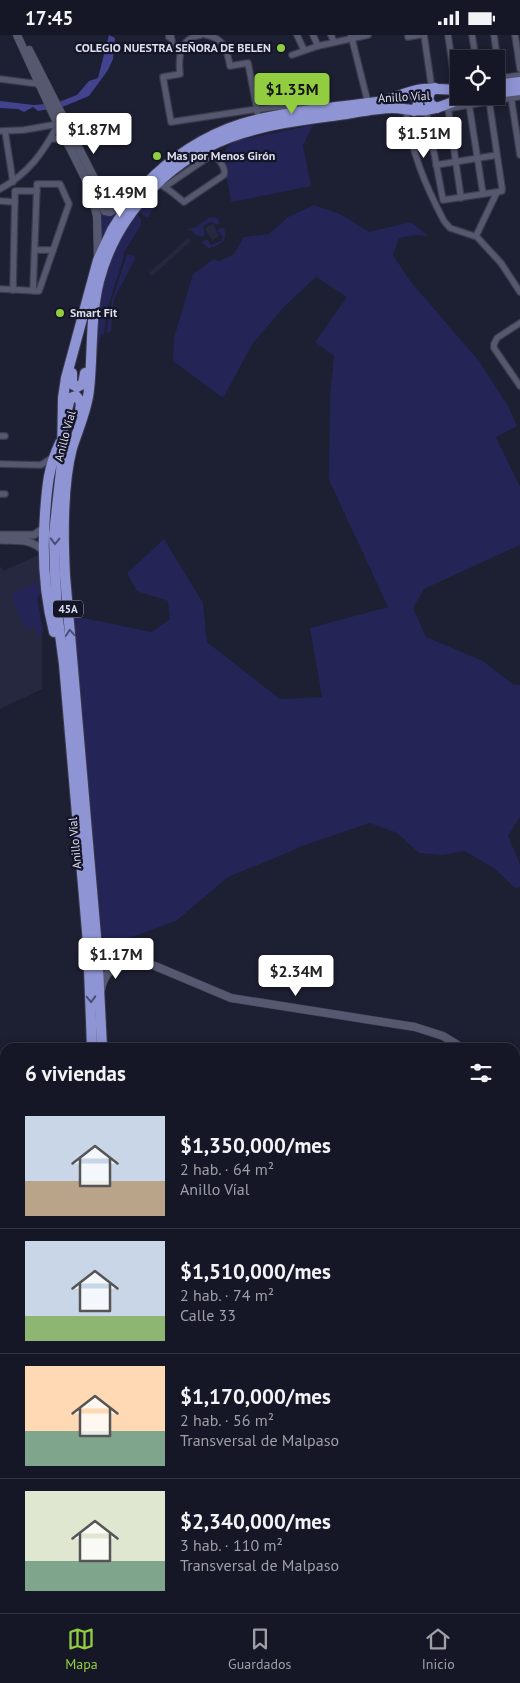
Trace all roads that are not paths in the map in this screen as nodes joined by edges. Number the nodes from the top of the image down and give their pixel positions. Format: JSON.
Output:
{"nodes":[{"id":1,"x":17,"y":35,"type":"edge"},
{"id":2,"x":22,"y":35,"type":"edge"},
{"id":3,"x":169,"y":35,"type":"edge"},
{"id":4,"x":202,"y":35,"type":"edge"},
{"id":5,"x":206,"y":35,"type":"edge"},
{"id":6,"x":297,"y":35,"type":"edge"},
{"id":7,"x":314,"y":35,"type":"edge"},
{"id":8,"x":331,"y":35,"type":"edge"},
{"id":9,"x":368,"y":35,"type":"edge"},
{"id":10,"x":420,"y":35,"type":"edge"},
{"id":11,"x":424,"y":35,"type":"edge"},
{"id":12,"x":448,"y":35,"type":"edge"},
{"id":13,"x":472,"y":35,"type":"edge"},
{"id":14,"x":494,"y":35,"type":"edge"},
{"id":15,"x":515,"y":35,"type":"edge"},
{"id":16,"x":350,"y":37,"type":"edge"},
{"id":17,"x":408,"y":37,"type":"dead end"},
{"id":18,"x":334,"y":42,"type":"junction"},
{"id":19,"x":318,"y":46,"type":"junction"},
{"id":20,"x":304,"y":50,"type":"junction"},
{"id":21,"x":451,"y":50,"type":"edge"},
{"id":22,"x":474,"y":50,"type":"edge"},
{"id":23,"x":495,"y":50,"type":"edge"},
{"id":24,"x":180,"y":51,"type":"junction"},
{"id":25,"x":292,"y":55,"type":"dead end"},
{"id":26,"x":520,"y":69,"type":"edge"},
{"id":27,"x":520,"y":76,"type":"edge"},
{"id":28,"x":0,"y":79,"type":"edge"},
{"id":29,"x":505,"y":79,"type":"edge"},
{"id":30,"x":505,"y":81,"type":"edge"},
{"id":31,"x":520,"y":82,"type":"edge"},
{"id":32,"x":433,"y":86,"type":"junction"},
{"id":33,"x":43,"y":88,"type":"junction"},
{"id":34,"x":450,"y":89,"type":"edge"},
{"id":35,"x":520,"y":90,"type":"edge"},
{"id":36,"x":410,"y":92,"type":"junction"},
{"id":37,"x":505,"y":94,"type":"edge"},
{"id":38,"x":520,"y":96,"type":"edge"},
{"id":39,"x":505,"y":97,"type":"edge"},
{"id":40,"x":511,"y":97,"type":"junction"},
{"id":41,"x":319,"y":102,"type":"dead end"},
{"id":42,"x":368,"y":103,"type":"junction"},
{"id":43,"x":450,"y":103,"type":"edge"},
{"id":44,"x":472,"y":105,"type":"edge"},
{"id":45,"x":493,"y":105,"type":"edge"},
{"id":46,"x":438,"y":108,"type":"junction"},
{"id":47,"x":257,"y":109,"type":"junction"},
{"id":48,"x":410,"y":111,"type":"junction"},
{"id":49,"x":56,"y":113,"type":"junction"},
{"id":50,"x":259,"y":120,"type":"junction"},
{"id":51,"x":58,"y":124,"type":"junction"},
{"id":52,"x":3,"y":131,"type":"edge"},
{"id":53,"x":65,"y":137,"type":"junction"},
{"id":54,"x":50,"y":139,"type":"junction"},
{"id":55,"x":520,"y":154,"type":"edge"},
{"id":56,"x":497,"y":155,"type":"junction"},
{"id":57,"x":477,"y":159,"type":"junction"},
{"id":58,"x":456,"y":162,"type":"junction"},
{"id":59,"x":436,"y":165,"type":"junction"},
{"id":60,"x":94,"y":178,"type":"junction"},
{"id":61,"x":13,"y":181,"type":"junction"},
{"id":62,"x":161,"y":185,"type":"junction"},
{"id":63,"x":90,"y":188,"type":"junction"},
{"id":64,"x":0,"y":189,"type":"edge"},
{"id":65,"x":37,"y":191,"type":"junction"},
{"id":66,"x":499,"y":191,"type":"junction"},
{"id":67,"x":138,"y":193,"type":"junction"},
{"id":68,"x":483,"y":194,"type":"junction"},
{"id":69,"x":461,"y":197,"type":"junction"},
{"id":70,"x":0,"y":201,"type":"edge"},
{"id":71,"x":15,"y":202,"type":"junction"},
{"id":72,"x":476,"y":236,"type":"junction"},
{"id":73,"x":35,"y":250,"type":"junction"},
{"id":74,"x":53,"y":250,"type":"junction"},
{"id":75,"x":98,"y":260,"type":"junction"},
{"id":76,"x":0,"y":289,"type":"edge"},
{"id":77,"x":13,"y":290,"type":"junction"},
{"id":78,"x":34,"y":291,"type":"junction"},
{"id":79,"x":520,"y":292,"type":"edge"},
{"id":80,"x":520,"y":323,"type":"edge"},
{"id":81,"x":76,"y":342,"type":"junction"},
{"id":82,"x":90,"y":345,"type":"junction"},
{"id":83,"x":520,"y":385,"type":"edge"},
{"id":84,"x":78,"y":433,"type":"junction"},
{"id":85,"x":63,"y":434,"type":"junction"},
{"id":86,"x":53,"y":457,"type":"junction"},
{"id":87,"x":0,"y":464,"type":"edge"},
{"id":88,"x":41,"y":465,"type":"junction"},
{"id":89,"x":48,"y":477,"type":"junction"},
{"id":90,"x":44,"y":528,"type":"junction"},
{"id":91,"x":0,"y":535,"type":"edge"},
{"id":92,"x":0,"y":540,"type":"edge"},
{"id":93,"x":43,"y":551,"type":"junction"},
{"id":94,"x":64,"y":664,"type":"junction"},
{"id":95,"x":96,"y":941,"type":"junction"},
{"id":96,"x":126,"y":960,"type":"junction"},
{"id":97,"x":100,"y":995,"type":"junction"},
{"id":98,"x":92,"y":1043,"type":"edge"},
{"id":99,"x":102,"y":1043,"type":"edge"},
{"id":100,"x":455,"y":1043,"type":"edge"}],
"edges":[{"from":1,"to":33,"type":"main road"},
{"from":2,"to":33,"type":"main road"},
{"from":3,"to":24,"type":"street"},
{"from":4,"to":24,"type":"street"},
{"from":5,"to":47,"type":"street"},
{"from":6,"to":20,"type":"street"},
{"from":7,"to":19,"type":"street"},
{"from":8,"to":18,"type":"street"},
{"from":9,"to":16,"type":"street"},
{"from":10,"to":17,"type":"street"},
{"from":11,"to":32,"type":"street"},
{"from":12,"to":21,"type":"street"},
{"from":13,"to":22,"type":"street"},
{"from":14,"to":23,"type":"street"},
{"from":15,"to":26,"type":"street"},
{"from":16,"to":18,"type":"street"},
{"from":16,"to":42,"type":"street"},
{"from":18,"to":19,"type":"street"},
{"from":19,"to":20,"type":"street"},
{"from":20,"to":25,"type":"street"},
{"from":24,"to":47,"type":"street"},
{"from":27,"to":29,"type":"street"},
{"from":28,"to":33,"type":"street"},
{"from":30,"to":31,"type":"highway"},
{"from":32,"to":34,"type":"highway","name":"Anillo Víal","number":"45A"},
{"from":32,"to":36,"type":"highway","name":"Anillo Víal","number":"45A"},
{"from":32,"to":46,"type":"highway"},
{"from":33,"to":49,"type":"main road"},
{"from":35,"to":37,"type":"highway"},
{"from":36,"to":42,"type":"highway","name":"Anillo Víal","number":"45A"},
{"from":36,"to":48,"type":"highway"},
{"from":38,"to":40,"type":"street"},
{"from":39,"to":40,"type":"street"},
{"from":40,"to":55,"type":"street"},
{"from":41,"to":47,"type":"street"},
{"from":42,"to":50,"type":"highway","name":"Anillo Víal","number":"45A"},
{"from":43,"to":46,"type":"highway","name":"Anillo Víal","number":"45A"},
{"from":44,"to":57,"type":"street"},
{"from":45,"to":56,"type":"street"},
{"from":46,"to":48,"type":"highway","name":"Anillo Víal","number":"45A"},
{"from":46,"to":58,"type":"street"},
{"from":46,"to":59,"type":"street"},
{"from":47,"to":50,"type":"street"},
{"from":48,"to":62,"type":"highway","name":"Anillo Víal","number":"45A"},
{"from":48,"to":72,"type":"street"},
{"from":49,"to":51,"type":"main road"},
{"from":49,"to":60,"type":"main road"},
{"from":50,"to":67,"type":"highway","name":"Anillo Víal","number":"45A"},
{"from":51,"to":52,"type":"street"},
{"from":51,"to":53,"type":"main road"},
{"from":51,"to":54,"type":"street"},
{"from":52,"to":61,"type":"street"},
{"from":53,"to":54,"type":"street"},
{"from":53,"to":63,"type":"main road"},
{"from":54,"to":61,"type":"street"},
{"from":56,"to":57,"type":"street"},
{"from":56,"to":66,"type":"street"},
{"from":57,"to":58,"type":"street"},
{"from":57,"to":68,"type":"street"},
{"from":58,"to":59,"type":"street"},
{"from":58,"to":69,"type":"street"},
{"from":59,"to":69,"type":"street"},
{"from":60,"to":63,"type":"main road"},
{"from":60,"to":67,"type":"main road"},
{"from":61,"to":64,"type":"street"},
{"from":62,"to":62,"type":"street"},
{"from":62,"to":82,"type":"highway","name":"Anillo Víal","number":"45A"},
{"from":63,"to":75,"type":"main road"},
{"from":65,"to":71,"type":"street"},
{"from":65,"to":73,"type":"street"},
{"from":65,"to":74,"type":"street"},
{"from":66,"to":68,"type":"street"},
{"from":66,"to":72,"type":"street"},
{"from":67,"to":75,"type":"highway","name":"Anillo Víal","number":"45A"},
{"from":68,"to":69,"type":"street"},
{"from":70,"to":71,"type":"street"},
{"from":71,"to":77,"type":"street"},
{"from":72,"to":79,"type":"street"},
{"from":73,"to":74,"type":"street"},
{"from":73,"to":78,"type":"street"},
{"from":74,"to":78,"type":"street"},
{"from":75,"to":81,"type":"highway","name":"Anillo Víal","number":"45A"},
{"from":76,"to":77,"type":"street"},
{"from":77,"to":78,"type":"street"},
{"from":80,"to":83,"type":"street"},
{"from":81,"to":82,"type":"highway"},
{"from":81,"to":85,"type":"highway","name":"Anillo Víal","number":"45A"},
{"from":82,"to":84,"type":"highway","name":"Anillo Víal","number":"45A"},
{"from":84,"to":85,"type":"highway"},
{"from":95,"to":84,"type":"highway","name":"Anillo Víal","number":"45A","one_way":true},
{"from":85,"to":86,"type":"highway"},
{"from":85,"to":94,"type":"highway","name":"Anillo Víal","number":"45A","one_way":true},
{"from":86,"to":88,"type":"street"},
{"from":86,"to":89,"type":"highway"},
{"from":87,"to":88,"type":"street"},
{"from":88,"to":89,"type":"street"},
{"from":89,"to":90,"type":"highway"},
{"from":90,"to":91,"type":"street"},
{"from":90,"to":93,"type":"highway"},
{"from":92,"to":93,"type":"street"},
{"from":93,"to":94,"type":"highway"},
{"from":94,"to":98,"type":"highway","name":"Anillo Víal","number":"45A","one_way":true},
{"from":95,"to":96,"type":"main road"},
{"from":95,"to":97,"type":"highway","name":"Anillo Víal","number":"45A"},
{"from":96,"to":97,"type":"main road"},
{"from":96,"to":100,"type":"main road"},
{"from":97,"to":99,"type":"highway","name":"Anillo Víal","number":"45A"}]}
